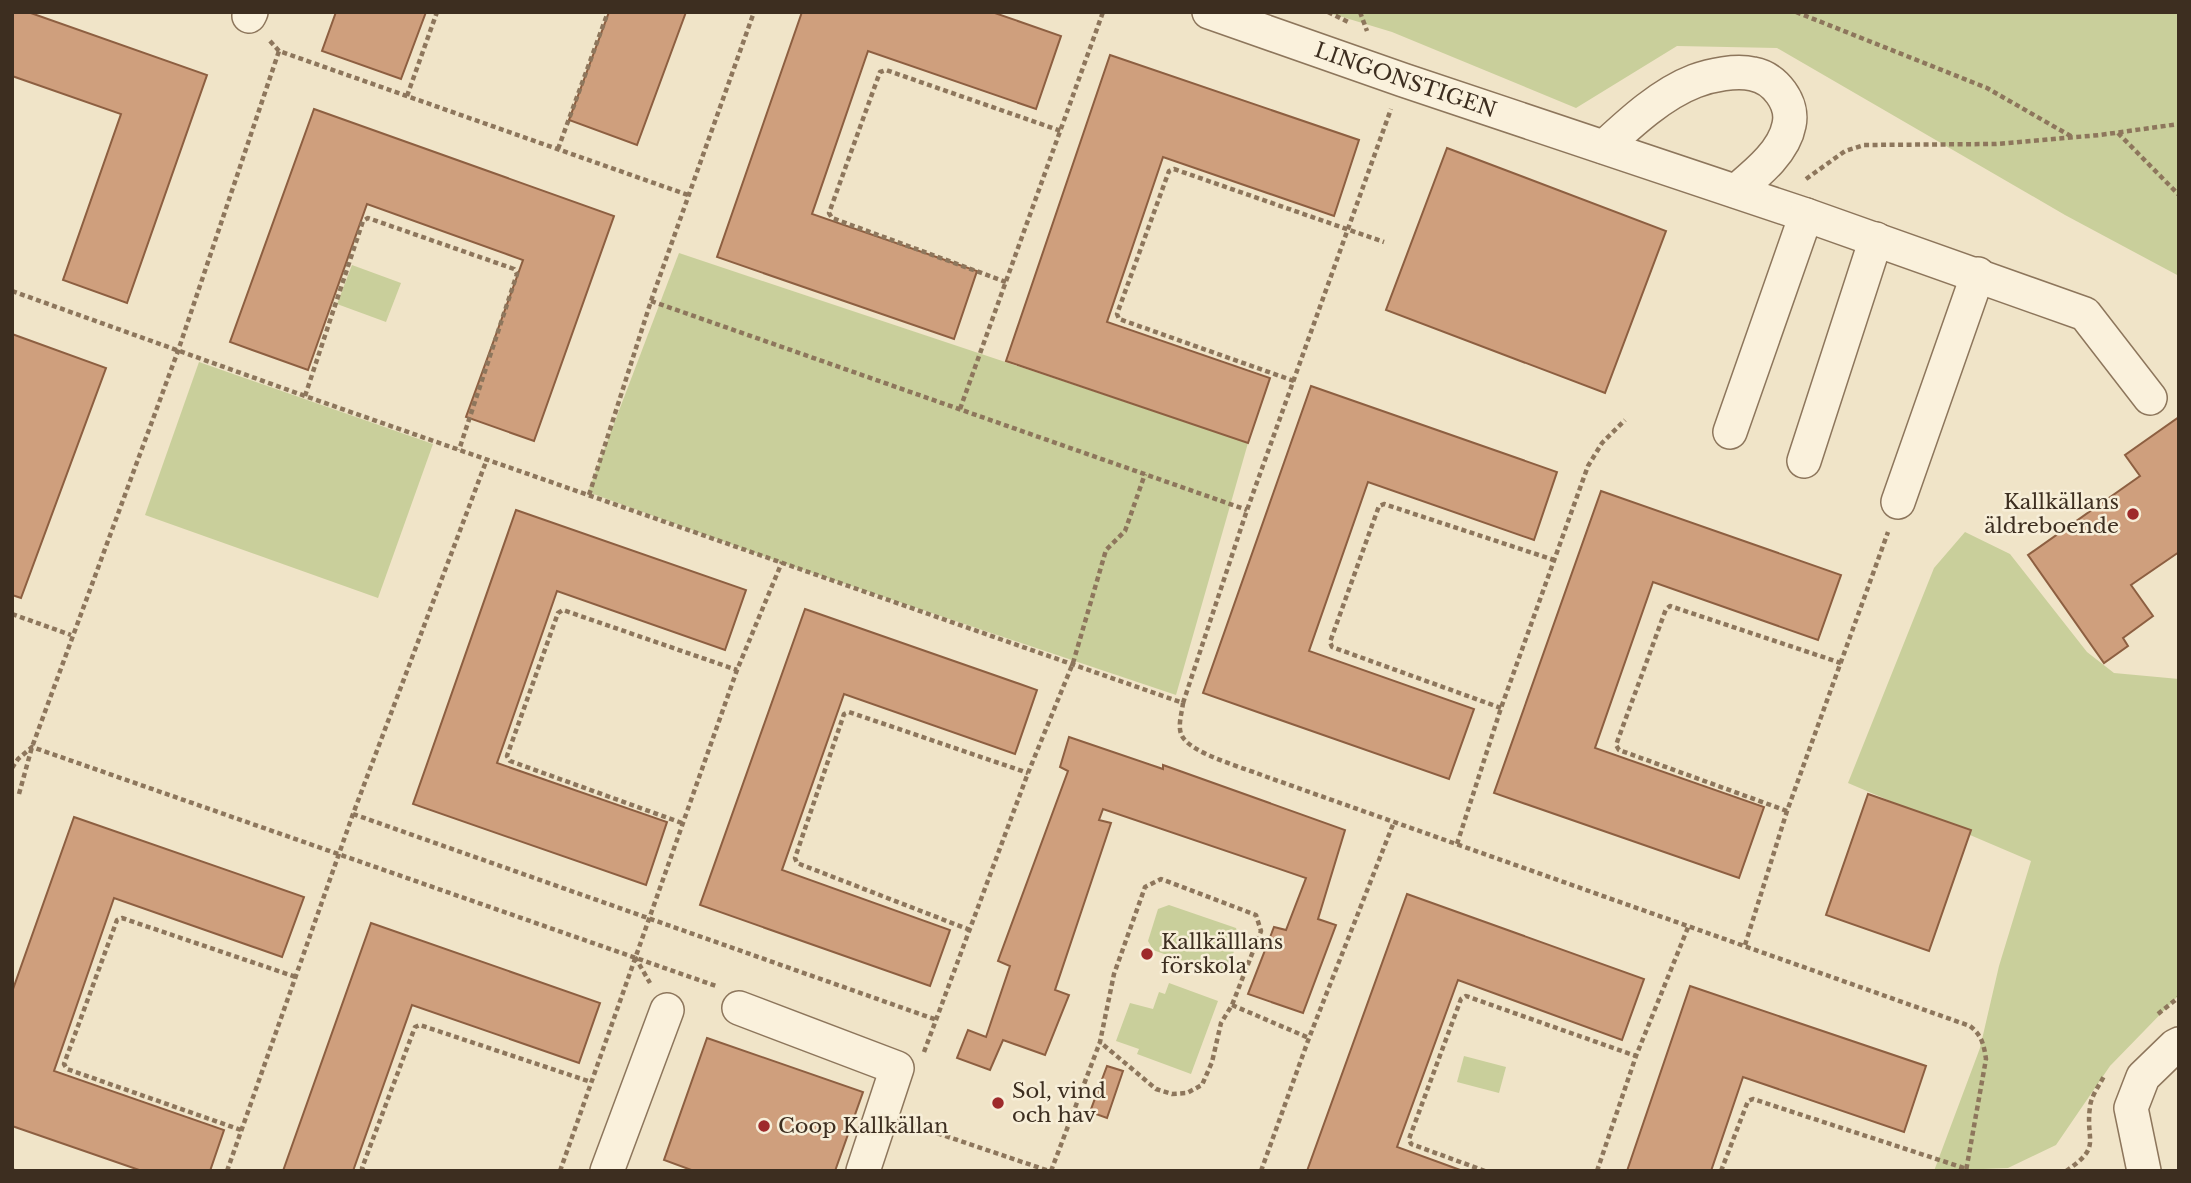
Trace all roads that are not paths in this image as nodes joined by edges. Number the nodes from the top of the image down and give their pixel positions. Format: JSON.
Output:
{"nodes":[{"id":1,"x":1209,"y":12,"type":"edge"},
{"id":2,"x":1604,"y":147,"type":"junction"},
{"id":3,"x":1736,"y":191,"type":"junction"},
{"id":4,"x":1796,"y":212,"type":"junction"},
{"id":5,"x":1876,"y":239,"type":"junction"},
{"id":6,"x":1978,"y":274,"type":"junction"},
{"id":7,"x":2150,"y":398,"type":"dead end"},
{"id":8,"x":1730,"y":432,"type":"dead end"},
{"id":9,"x":1804,"y":461,"type":"dead end"},
{"id":10,"x":1898,"y":502,"type":"road end"},
{"id":11,"x":739,"y":1008,"type":"road end"},
{"id":12,"x":667,"y":1010,"type":"dead end"},
{"id":13,"x":2179,"y":1044,"type":"edge"},
{"id":14,"x":607,"y":1171,"type":"edge"},
{"id":15,"x":863,"y":1171,"type":"edge"},
{"id":16,"x":2144,"y":1171,"type":"edge"}],
"edges":[{"from":1,"to":2,"type":"street","name":"LINGONSTIGEN"},
{"from":2,"to":3,"type":"street","name":"LINGONSTIGEN"},
{"from":2,"to":3,"type":"street"},
{"from":3,"to":4,"type":"street","name":"LINGONSTIGEN"},
{"from":4,"to":5,"type":"street","name":"LINGONSTIGEN"},
{"from":4,"to":8,"type":"street"},
{"from":5,"to":6,"type":"street","name":"LINGONSTIGEN"},
{"from":5,"to":9,"type":"street"},
{"from":6,"to":7,"type":"street","name":"LINGONSTIGEN"},
{"from":6,"to":10,"type":"street"},
{"from":11,"to":15,"type":"street"},
{"from":12,"to":14,"type":"street"},
{"from":13,"to":16,"type":"street"}]}
